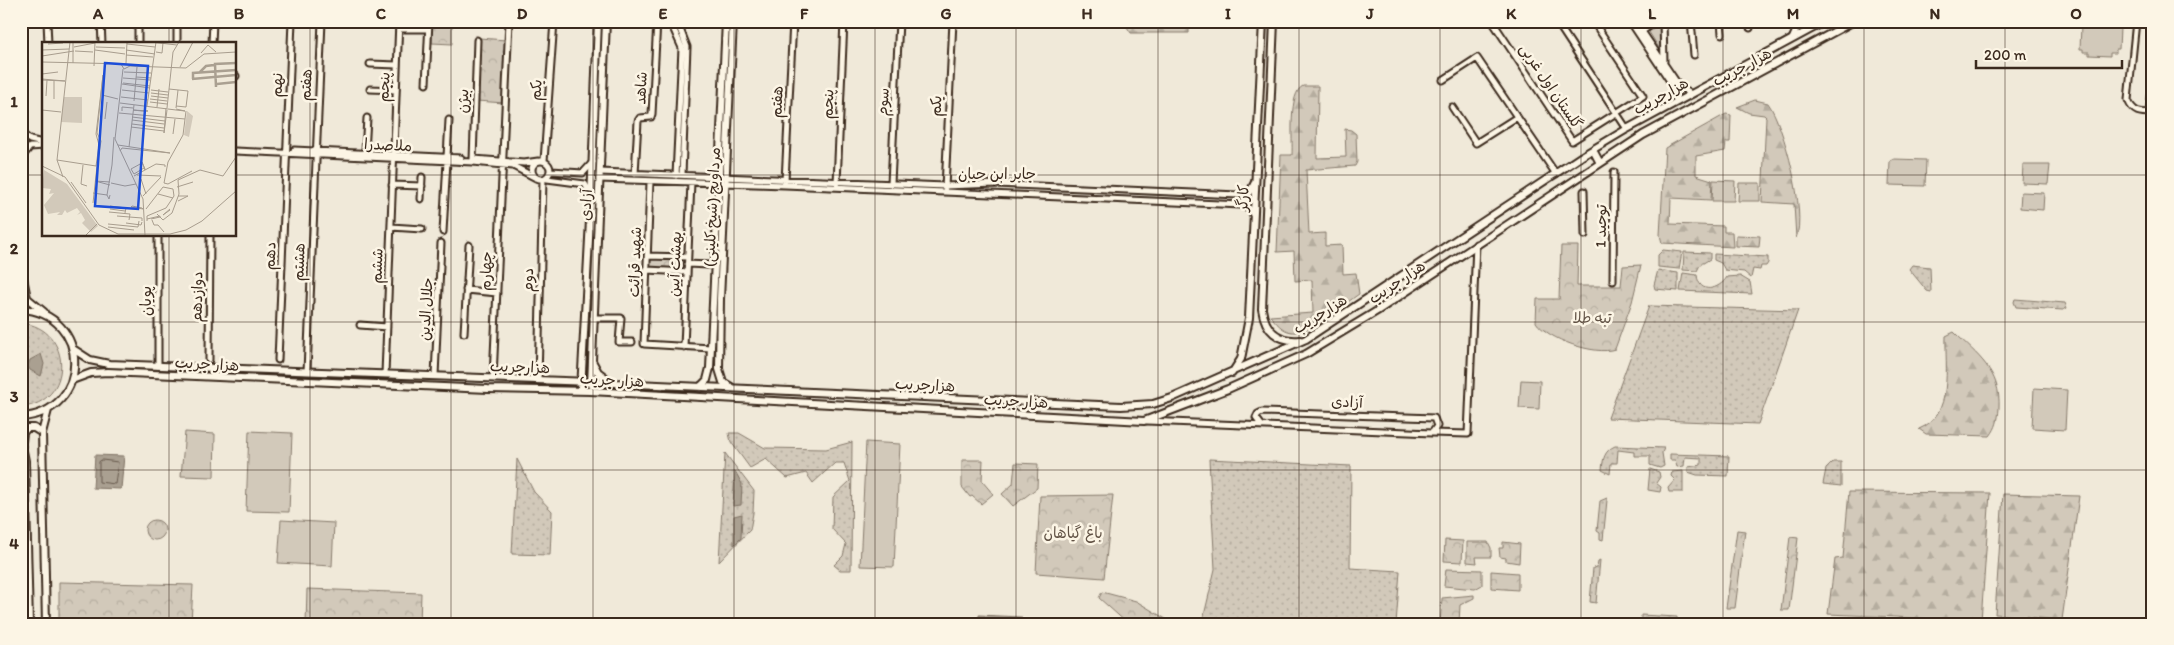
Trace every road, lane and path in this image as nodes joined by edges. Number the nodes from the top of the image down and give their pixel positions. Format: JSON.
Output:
{"nodes":[{"id":1,"x":47,"y":21,"type":"edge"},
{"id":2,"x":101,"y":21,"type":"edge"},
{"id":3,"x":138,"y":21,"type":"edge"},
{"id":4,"x":177,"y":21,"type":"edge"},
{"id":5,"x":213,"y":21,"type":"edge"},
{"id":6,"x":292,"y":21,"type":"edge"},
{"id":7,"x":322,"y":21,"type":"edge"},
{"id":8,"x":399,"y":21,"type":"edge"},
{"id":9,"x":429,"y":21,"type":"edge"},
{"id":10,"x":509,"y":21,"type":"edge"},
{"id":11,"x":554,"y":21,"type":"edge"},
{"id":12,"x":598,"y":21,"type":"edge"},
{"id":13,"x":606,"y":21,"type":"edge"},
{"id":14,"x":657,"y":21,"type":"edge"},
{"id":15,"x":674,"y":21,"type":"edge"},
{"id":16,"x":680,"y":21,"type":"edge"},
{"id":17,"x":726,"y":21,"type":"edge"},
{"id":18,"x":733,"y":21,"type":"edge"},
{"id":19,"x":793,"y":21,"type":"edge"},
{"id":20,"x":844,"y":21,"type":"edge"},
{"id":21,"x":899,"y":21,"type":"edge"},
{"id":22,"x":953,"y":21,"type":"edge"},
{"id":23,"x":1263,"y":21,"type":"edge"},
{"id":24,"x":1274,"y":21,"type":"edge"},
{"id":25,"x":1492,"y":21,"type":"edge"},
{"id":26,"x":1556,"y":21,"type":"edge"},
{"id":27,"x":1593,"y":21,"type":"edge"},
{"id":28,"x":1630,"y":21,"type":"edge"},
{"id":29,"x":1635,"y":21,"type":"edge"},
{"id":30,"x":1657,"y":21,"type":"edge"},
{"id":31,"x":1663,"y":21,"type":"edge"},
{"id":32,"x":1691,"y":21,"type":"edge"},
{"id":33,"x":1721,"y":21,"type":"edge"},
{"id":34,"x":1749,"y":21,"type":"edge"},
{"id":35,"x":1800,"y":21,"type":"edge"},
{"id":36,"x":1826,"y":21,"type":"edge"},
{"id":37,"x":1854,"y":21,"type":"edge"},
{"id":38,"x":2136,"y":21,"type":"edge"},
{"id":39,"x":1750,"y":28,"type":"dead end"},
{"id":40,"x":399,"y":29,"type":"junction"},
{"id":41,"x":428,"y":29,"type":"junction"},
{"id":42,"x":1640,"y":32,"type":"junction"},
{"id":43,"x":1722,"y":34,"type":"dead end"},
{"id":44,"x":1792,"y":39,"type":"junction"},
{"id":45,"x":478,"y":40,"type":"dead end"},
{"id":46,"x":48,"y":42,"type":"edge"},
{"id":47,"x":102,"y":42,"type":"edge"},
{"id":48,"x":138,"y":42,"type":"edge"},
{"id":49,"x":177,"y":42,"type":"edge"},
{"id":50,"x":212,"y":42,"type":"edge"},
{"id":51,"x":1694,"y":55,"type":"dead end"},
{"id":52,"x":370,"y":64,"type":"dead end"},
{"id":53,"x":1662,"y":64,"type":"junction"},
{"id":54,"x":397,"y":65,"type":"junction"},
{"id":55,"x":1261,"y":74,"type":"junction"},
{"id":56,"x":1443,"y":80,"type":"dead end"},
{"id":57,"x":2153,"y":82,"type":"edge"},
{"id":58,"x":426,"y":84,"type":"dead end"},
{"id":59,"x":370,"y":89,"type":"dead end"},
{"id":60,"x":396,"y":90,"type":"junction"},
{"id":61,"x":1691,"y":94,"type":"junction"},
{"id":62,"x":1676,"y":102,"type":"junction"},
{"id":63,"x":1271,"y":104,"type":"junction"},
{"id":64,"x":1452,"y":107,"type":"dead end"},
{"id":65,"x":594,"y":111,"type":"junction"},
{"id":66,"x":603,"y":111,"type":"junction"},
{"id":67,"x":1617,"y":112,"type":"junction"},
{"id":68,"x":2151,"y":113,"type":"edge"},
{"id":69,"x":1518,"y":117,"type":"junction"},
{"id":70,"x":367,"y":118,"type":"dead end"},
{"id":71,"x":449,"y":120,"type":"dead end"},
{"id":72,"x":1259,"y":126,"type":"junction"},
{"id":73,"x":1627,"y":129,"type":"junction"},
{"id":74,"x":21,"y":133,"type":"edge"},
{"id":75,"x":42,"y":144,"type":"edge"},
{"id":76,"x":42,"y":145,"type":"edge"},
{"id":77,"x":236,"y":150,"type":"edge"},
{"id":78,"x":1593,"y":150,"type":"junction"},
{"id":79,"x":287,"y":151,"type":"junction"},
{"id":80,"x":316,"y":152,"type":"junction"},
{"id":81,"x":365,"y":152,"type":"junction"},
{"id":82,"x":393,"y":156,"type":"junction"},
{"id":83,"x":21,"y":158,"type":"edge"},
{"id":84,"x":447,"y":159,"type":"junction"},
{"id":85,"x":473,"y":160,"type":"junction"},
{"id":86,"x":541,"y":161,"type":"junction"},
{"id":87,"x":502,"y":162,"type":"junction"},
{"id":88,"x":593,"y":162,"type":"junction"},
{"id":89,"x":1600,"y":163,"type":"junction"},
{"id":90,"x":1268,"y":169,"type":"junction"},
{"id":91,"x":551,"y":171,"type":"junction"},
{"id":92,"x":600,"y":172,"type":"junction"},
{"id":93,"x":1614,"y":172,"type":"dead end"},
{"id":94,"x":635,"y":174,"type":"junction"},
{"id":95,"x":1556,"y":174,"type":"junction"},
{"id":96,"x":679,"y":176,"type":"junction"},
{"id":97,"x":1257,"y":176,"type":"junction"},
{"id":98,"x":422,"y":177,"type":"dead end"},
{"id":99,"x":536,"y":178,"type":"junction"},
{"id":100,"x":545,"y":179,"type":"junction"},
{"id":101,"x":719,"y":179,"type":"junction"},
{"id":102,"x":599,"y":180,"type":"junction"},
{"id":103,"x":727,"y":180,"type":"junction"},
{"id":104,"x":838,"y":181,"type":"junction"},
{"id":105,"x":650,"y":182,"type":"junction"},
{"id":106,"x":691,"y":182,"type":"junction"},
{"id":107,"x":785,"y":182,"type":"junction"},
{"id":108,"x":892,"y":183,"type":"junction"},
{"id":109,"x":392,"y":184,"type":"junction"},
{"id":110,"x":422,"y":186,"type":"junction"},
{"id":111,"x":945,"y":186,"type":"junction"},
{"id":112,"x":837,"y":187,"type":"junction"},
{"id":113,"x":1114,"y":190,"type":"junction"},
{"id":114,"x":1584,"y":190,"type":"dead end"},
{"id":115,"x":944,"y":192,"type":"junction"},
{"id":116,"x":1238,"y":195,"type":"junction"},
{"id":117,"x":421,"y":199,"type":"dead end"},
{"id":118,"x":1113,"y":200,"type":"junction"},
{"id":119,"x":592,"y":201,"type":"junction"},
{"id":120,"x":1239,"y":205,"type":"junction"},
{"id":121,"x":1255,"y":220,"type":"junction"},
{"id":122,"x":391,"y":227,"type":"junction"},
{"id":123,"x":422,"y":229,"type":"dead end"},
{"id":124,"x":443,"y":232,"type":"dead end"},
{"id":125,"x":21,"y":235,"type":"edge"},
{"id":126,"x":1585,"y":235,"type":"dead end"},
{"id":127,"x":158,"y":236,"type":"edge"},
{"id":128,"x":210,"y":236,"type":"edge"},
{"id":129,"x":441,"y":243,"type":"dead end"},
{"id":130,"x":1476,"y":244,"type":"junction"},
{"id":131,"x":469,"y":245,"type":"dead end"},
{"id":132,"x":592,"y":253,"type":"junction"},
{"id":133,"x":647,"y":256,"type":"junction"},
{"id":134,"x":687,"y":257,"type":"junction"},
{"id":135,"x":1252,"y":259,"type":"junction"},
{"id":136,"x":1264,"y":260,"type":"junction"},
{"id":137,"x":687,"y":264,"type":"junction"},
{"id":138,"x":709,"y":265,"type":"dead end"},
{"id":139,"x":647,"y":270,"type":"junction"},
{"id":140,"x":687,"y":272,"type":"junction"},
{"id":141,"x":1612,"y":281,"type":"dead end"},
{"id":142,"x":466,"y":290,"type":"junction"},
{"id":143,"x":497,"y":293,"type":"junction"},
{"id":144,"x":27,"y":298,"type":"junction"},
{"id":145,"x":717,"y":298,"type":"junction"},
{"id":146,"x":21,"y":305,"type":"edge"},
{"id":147,"x":21,"y":309,"type":"edge"},
{"id":148,"x":51,"y":318,"type":"junction"},
{"id":149,"x":594,"y":318,"type":"junction"},
{"id":150,"x":360,"y":324,"type":"dead end"},
{"id":151,"x":387,"y":328,"type":"junction"},
{"id":152,"x":464,"y":333,"type":"dead end"},
{"id":153,"x":1306,"y":339,"type":"junction"},
{"id":154,"x":632,"y":342,"type":"dead end"},
{"id":155,"x":684,"y":347,"type":"junction"},
{"id":156,"x":710,"y":348,"type":"junction"},
{"id":157,"x":73,"y":349,"type":"junction"},
{"id":158,"x":209,"y":360,"type":"dead end"},
{"id":159,"x":278,"y":360,"type":"dead end"},
{"id":160,"x":591,"y":360,"type":"junction"},
{"id":161,"x":158,"y":366,"type":"junction"},
{"id":162,"x":194,"y":367,"type":"junction"},
{"id":163,"x":307,"y":371,"type":"junction"},
{"id":164,"x":1232,"y":373,"type":"junction"},
{"id":165,"x":387,"y":374,"type":"junction"},
{"id":166,"x":193,"y":376,"type":"junction"},
{"id":167,"x":435,"y":376,"type":"junction"},
{"id":168,"x":493,"y":378,"type":"junction"},
{"id":169,"x":72,"y":380,"type":"junction"},
{"id":170,"x":538,"y":380,"type":"junction"},
{"id":171,"x":581,"y":381,"type":"junction"},
{"id":172,"x":591,"y":382,"type":"junction"},
{"id":173,"x":611,"y":382,"type":"junction"},
{"id":174,"x":388,"y":385,"type":"junction"},
{"id":175,"x":700,"y":387,"type":"junction"},
{"id":176,"x":734,"y":388,"type":"junction"},
{"id":177,"x":581,"y":390,"type":"junction"},
{"id":178,"x":590,"y":391,"type":"junction"},
{"id":179,"x":48,"y":410,"type":"junction"},
{"id":180,"x":21,"y":417,"type":"edge"},
{"id":181,"x":1144,"y":421,"type":"junction"},
{"id":182,"x":1262,"y":426,"type":"junction"},
{"id":183,"x":42,"y":433,"type":"junction"},
{"id":184,"x":1432,"y":433,"type":"junction"},
{"id":185,"x":22,"y":441,"type":"edge"},
{"id":186,"x":24,"y":538,"type":"edge"},
{"id":187,"x":24,"y":573,"type":"edge"},
{"id":188,"x":25,"y":609,"type":"edge"},
{"id":189,"x":29,"y":624,"type":"edge"},
{"id":190,"x":46,"y":624,"type":"edge"}],
"edges":[{"from":1,"to":46,"type":"street"},
{"from":2,"to":47,"type":"street"},
{"from":3,"to":48,"type":"street"},
{"from":4,"to":49,"type":"street"},
{"from":5,"to":50,"type":"street"},
{"from":6,"to":79,"type":"street","name":"نهم"},
{"from":7,"to":80,"type":"street","name":"هفتم"},
{"from":8,"to":40,"type":"street","name":"پنجم"},
{"from":9,"to":41,"type":"street"},
{"from":10,"to":87,"type":"street"},
{"from":11,"to":86,"type":"street","name":"یکم"},
{"from":12,"to":65,"type":"main road","name":"آزادی"},
{"from":13,"to":66,"type":"main road","name":"آزادی"},
{"from":14,"to":94,"type":"street","name":"شاهد"},
{"from":15,"to":96,"type":"street"},
{"from":16,"to":96,"type":"street"},
{"from":17,"to":101,"type":"main road","name":"مرداویج (شیخ کلینی)"},
{"from":18,"to":103,"type":"main road","name":"مرداویج (شیخ کلینی)"},
{"from":19,"to":107,"type":"street","name":"هفتم"},
{"from":20,"to":104,"type":"street","name":"پنجم"},
{"from":21,"to":108,"type":"street","name":"سوم"},
{"from":22,"to":111,"type":"street","name":"یکم"},
{"from":23,"to":55,"type":"main road","name":"کارگر"},
{"from":24,"to":63,"type":"main road","name":"کارگر"},
{"from":25,"to":67,"type":"street","name":"گلستان اول غربی"},
{"from":26,"to":67,"type":"street"},
{"from":27,"to":67,"type":"street"},
{"from":28,"to":42,"type":"street"},
{"from":29,"to":42,"type":"street"},
{"from":30,"to":42,"type":"street"},
{"from":31,"to":53,"type":"street"},
{"from":32,"to":51,"type":"street"},
{"from":33,"to":43,"type":"street"},
{"from":34,"to":39,"type":"street"},
{"from":35,"to":44,"type":"street"},
{"from":36,"to":44,"type":"main road","name":"هزارجریب"},
{"from":37,"to":89,"type":"main road","name":"هزار جریب"},
{"from":38,"to":68,"type":"street"},
{"from":40,"to":41,"type":"street"},
{"from":40,"to":54,"type":"street","name":"پنجم"},
{"from":41,"to":58,"type":"street"},
{"from":42,"to":53,"type":"street"},
{"from":44,"to":61,"type":"main road","name":"هزارجریب"},
{"from":45,"to":85,"type":"street","name":"بیژن"},
{"from":52,"to":54,"type":"street"},
{"from":53,"to":61,"type":"street"},
{"from":53,"to":62,"type":"street"},
{"from":54,"to":60,"type":"street","name":"پنجم"},
{"from":55,"to":63,"type":"main road"},
{"from":55,"to":72,"type":"main road","name":"کارگر"},
{"from":56,"to":69,"type":"street"},
{"from":57,"to":68,"type":"street"},
{"from":59,"to":60,"type":"street"},
{"from":60,"to":82,"type":"street","name":"پنجم"},
{"from":61,"to":62,"type":"main road","name":"هزارجریب"},
{"from":62,"to":73,"type":"main road","name":"هزارجریب"},
{"from":63,"to":90,"type":"main road","name":"کارگر"},
{"from":64,"to":69,"type":"street"},
{"from":65,"to":66,"type":"main road"},
{"from":65,"to":88,"type":"main road","name":"آزادی"},
{"from":66,"to":92,"type":"main road","name":"آزادی"},
{"from":67,"to":73,"type":"street"},
{"from":69,"to":95,"type":"street"},
{"from":70,"to":81,"type":"street"},
{"from":71,"to":84,"type":"street"},
{"from":72,"to":90,"type":"main road"},
{"from":72,"to":97,"type":"main road","name":"کارگر"},
{"from":73,"to":78,"type":"main road","name":"هزارجریب"},
{"from":74,"to":75,"type":"street"},
{"from":76,"to":83,"type":"street"},
{"from":77,"to":79,"type":"street","name":"ملاصدرا"},
{"from":78,"to":89,"type":"main road"},
{"from":78,"to":95,"type":"main road","name":"هزارجریب"},
{"from":79,"to":80,"type":"street","name":"ملاصدرا"},
{"from":79,"to":159,"type":"street","name":"دهم"},
{"from":80,"to":81,"type":"street","name":"ملاصدرا"},
{"from":80,"to":82,"type":"street","name":"ملاصدرا"},
{"from":80,"to":163,"type":"street","name":"هشتم"},
{"from":81,"to":82,"type":"street","name":"ملاصدرا"},
{"from":82,"to":84,"type":"street","name":"ملاصدرا"},
{"from":82,"to":109,"type":"street","name":"ششم"},
{"from":84,"to":85,"type":"street","name":"ملاصدرا"},
{"from":84,"to":124,"type":"street"},
{"from":85,"to":87,"type":"street","name":"ملاصدرا"},
{"from":86,"to":87,"type":"street","name":"ملاصدرا"},
{"from":86,"to":91,"type":"street"},
{"from":86,"to":99,"type":"street"},
{"from":87,"to":99,"type":"street","name":"ملاصدرا"},
{"from":87,"to":143,"type":"street","name":"چهارم"},
{"from":88,"to":91,"type":"street"},
{"from":88,"to":119,"type":"main road","name":"آزادی"},
{"from":89,"to":130,"type":"main road","name":"هزار جریب"},
{"from":90,"to":136,"type":"main road","name":"کارگر"},
{"from":91,"to":100,"type":"street"},
{"from":92,"to":94,"type":"street"},
{"from":92,"to":102,"type":"main road","name":"آزادی"},
{"from":93,"to":141,"type":"street","name":"توحید 1"},
{"from":94,"to":96,"type":"street"},
{"from":95,"to":153,"type":"main road","name":"هزارجریب"},
{"from":96,"to":101,"type":"street"},
{"from":97,"to":116,"type":"street"},
{"from":97,"to":121,"type":"main road","name":"کارگر"},
{"from":98,"to":110,"type":"street"},
{"from":99,"to":100,"type":"street"},
{"from":100,"to":119,"type":"street"},
{"from":100,"to":170,"type":"street","name":"دوم"},
{"from":101,"to":103,"type":"street","name":"جابر ابن حیان"},
{"from":101,"to":106,"type":"street"},
{"from":101,"to":145,"type":"main road","name":"مرداویج (شیخ کلینی)"},
{"from":102,"to":105,"type":"street"},
{"from":102,"to":132,"type":"main road","name":"آزادی"},
{"from":103,"to":107,"type":"street","name":"جابر ابن حیان"},
{"from":103,"to":145,"type":"main road","name":"مرداویج (شیخ کلینی)"},
{"from":104,"to":107,"type":"street","name":"جابر ابن حیان"},
{"from":104,"to":108,"type":"street","name":"جابر ابن حیان"},
{"from":104,"to":112,"type":"street","name":"پنجم"},
{"from":105,"to":106,"type":"street"},
{"from":105,"to":133,"type":"street","name":"شهید قرائت"},
{"from":106,"to":134,"type":"street","name":"بهشت آیین"},
{"from":107,"to":112,"type":"street","name":"جابر ابن حیان"},
{"from":108,"to":111,"type":"street","name":"جابر ابن حیان"},
{"from":109,"to":110,"type":"street"},
{"from":109,"to":122,"type":"street","name":"ششم"},
{"from":110,"to":117,"type":"street"},
{"from":111,"to":113,"type":"street","name":"جابر ابن حیان"},
{"from":111,"to":115,"type":"street","name":"یکم"},
{"from":112,"to":115,"type":"street","name":"جابر ابن حیان"},
{"from":113,"to":116,"type":"street","name":"جابر ابن حیان"},
{"from":113,"to":118,"type":"street"},
{"from":114,"to":126,"type":"street"},
{"from":115,"to":118,"type":"street","name":"جابر ابن حیان"},
{"from":116,"to":120,"type":"street"},
{"from":118,"to":120,"type":"street","name":"جابر ابن حیان"},
{"from":119,"to":132,"type":"main road","name":"آزادی"},
{"from":120,"to":121,"type":"street"},
{"from":121,"to":135,"type":"main road","name":"کارگر"},
{"from":122,"to":123,"type":"street"},
{"from":122,"to":151,"type":"street","name":"ششم"},
{"from":125,"to":144,"type":"main road"},
{"from":127,"to":161,"type":"street","name":"پویان"},
{"from":128,"to":158,"type":"street","name":"دوازدهم"},
{"from":129,"to":167,"type":"street","name":"جلال الدین"},
{"from":130,"to":181,"type":"main road","name":"هزار جریب"},
{"from":130,"to":184,"type":"street","name":"آزادی"},
{"from":131,"to":142,"type":"street"},
{"from":132,"to":149,"type":"main road","name":"آزادی"},
{"from":132,"to":171,"type":"main road","name":"آزادی"},
{"from":133,"to":134,"type":"street"},
{"from":133,"to":139,"type":"street","name":"شهید قرائت"},
{"from":134,"to":137,"type":"street","name":"بهشت آیین"},
{"from":135,"to":136,"type":"main road"},
{"from":135,"to":164,"type":"main road","name":"کارگر"},
{"from":136,"to":153,"type":"main road","name":"کارگر"},
{"from":137,"to":138,"type":"street"},
{"from":137,"to":140,"type":"street","name":"بهشت آیین"},
{"from":139,"to":140,"type":"street"},
{"from":139,"to":155,"type":"street","name":"شهید قرائت"},
{"from":140,"to":155,"type":"street","name":"بهشت آیین"},
{"from":142,"to":143,"type":"street"},
{"from":142,"to":152,"type":"street"},
{"from":143,"to":168,"type":"street","name":"چهارم"},
{"from":144,"to":146,"type":"main road"},
{"from":144,"to":148,"type":"main road"},
{"from":145,"to":156,"type":"main road","name":"مرداویج (شیخ کلینی)"},
{"from":145,"to":176,"type":"main road","name":"مرداویج (شیخ کلینی)"},
{"from":147,"to":148,"type":"main road"},
{"from":148,"to":157,"type":"main road"},
{"from":149,"to":154,"type":"street"},
{"from":149,"to":160,"type":"main road","name":"آزادی"},
{"from":150,"to":151,"type":"street"},
{"from":151,"to":165,"type":"street","name":"ششم"},
{"from":153,"to":164,"type":"main road","name":"هزارجریب"},
{"from":155,"to":156,"type":"street"},
{"from":156,"to":175,"type":"main road","name":"مرداویج (شیخ کلینی)"},
{"from":157,"to":161,"type":"main road","name":"هزارجریب"},
{"from":157,"to":169,"type":"main road"},
{"from":160,"to":172,"type":"main road","name":"آزادی"},
{"from":160,"to":173,"type":"main road"},
{"from":161,"to":162,"type":"main road","name":"هزارجریب"},
{"from":162,"to":163,"type":"main road","name":"هزارجریب"},
{"from":162,"to":166,"type":"main road"},
{"from":163,"to":165,"type":"main road","name":"هزارجریب"},
{"from":164,"to":176,"type":"main road","name":"هزارجریب"},
{"from":165,"to":167,"type":"main road","name":"هزارجریب"},
{"from":165,"to":174,"type":"main road"},
{"from":166,"to":169,"type":"main road","name":"هزار جریب"},
{"from":166,"to":174,"type":"main road","name":"هزار جریب"},
{"from":167,"to":168,"type":"main road","name":"هزارجریب"},
{"from":168,"to":170,"type":"main road","name":"هزارجریب"},
{"from":169,"to":179,"type":"main road"},
{"from":170,"to":171,"type":"main road","name":"هزارجریب"},
{"from":171,"to":172,"type":"main road","name":"هزارجریب"},
{"from":171,"to":177,"type":"main road","name":"آزادی"},
{"from":172,"to":173,"type":"main road","name":"هزارجریب"},
{"from":172,"to":178,"type":"main road","name":"آزادی"},
{"from":173,"to":175,"type":"main road","name":"هزارجریب"},
{"from":174,"to":177,"type":"main road","name":"هزار جریب"},
{"from":175,"to":176,"type":"main road","name":"هزارجریب"},
{"from":177,"to":178,"type":"main road","name":"هزار جریب"},
{"from":178,"to":181,"type":"main road","name":"هزار جریب"},
{"from":179,"to":180,"type":"main road"},
{"from":179,"to":183,"type":"main road"},
{"from":181,"to":182,"type":"street","name":"آزادی"},
{"from":182,"to":184,"type":"street","name":"آزادی"},
{"from":182,"to":184,"type":"street","name":"آزادی"},
{"from":183,"to":185,"type":"main road"},
{"from":183,"to":190,"type":"main road"},
{"from":185,"to":186,"type":"main road"},
{"from":186,"to":187,"type":"main road"},
{"from":187,"to":188,"type":"main road"},
{"from":188,"to":189,"type":"main road"}]}
